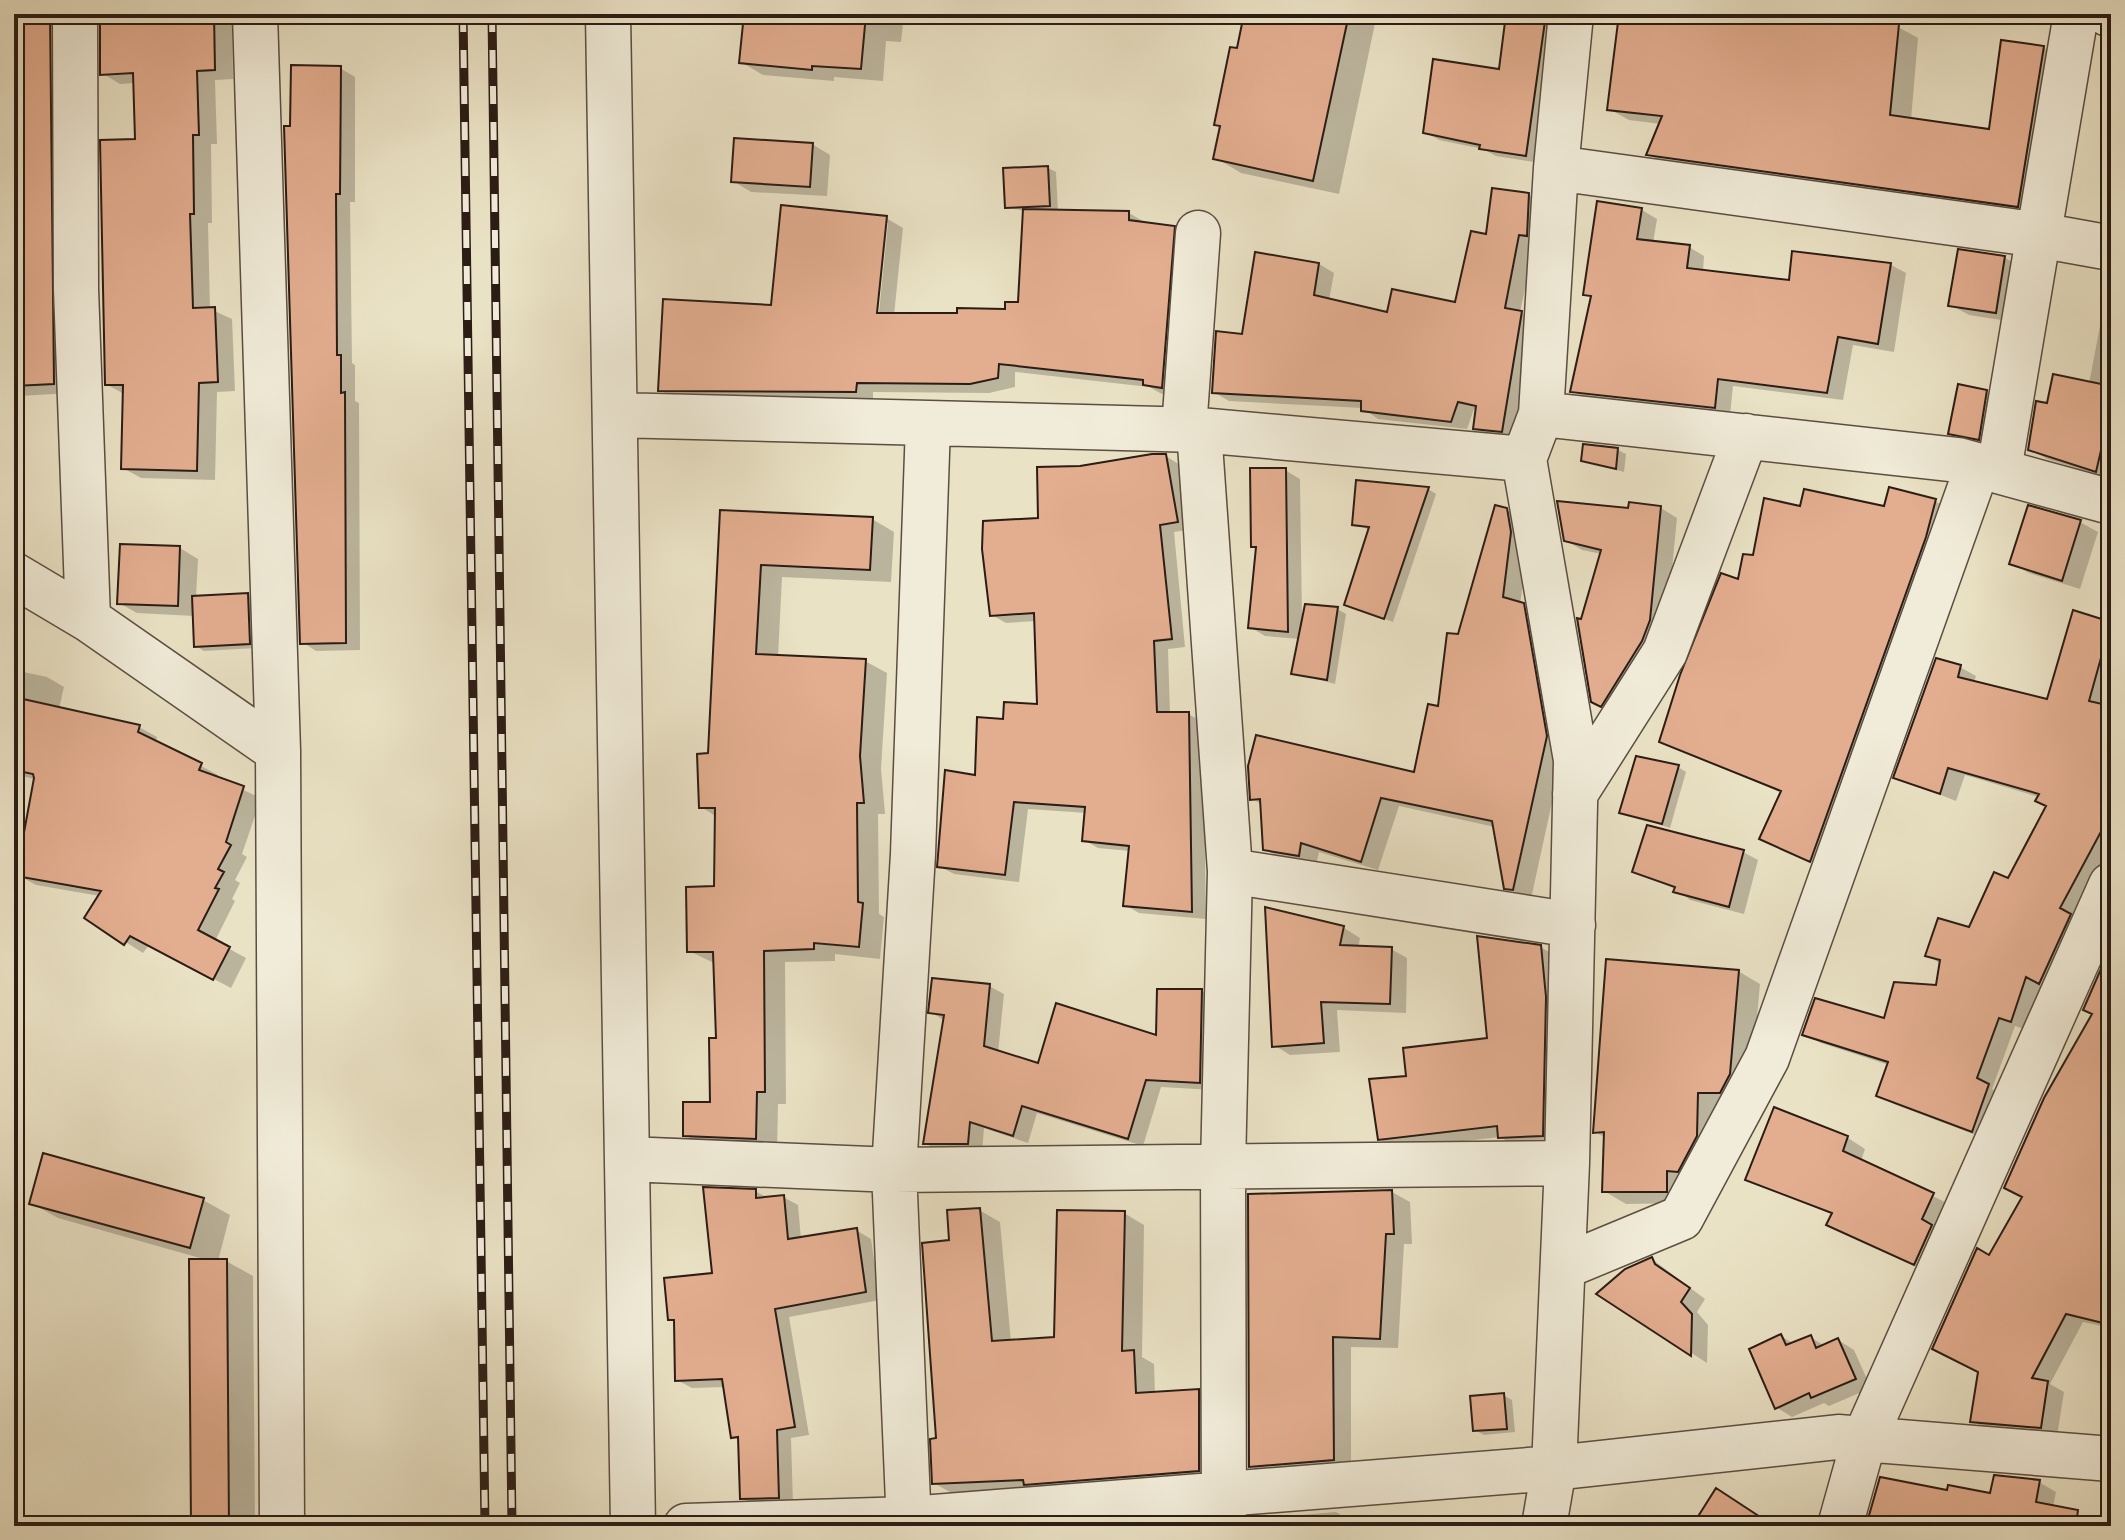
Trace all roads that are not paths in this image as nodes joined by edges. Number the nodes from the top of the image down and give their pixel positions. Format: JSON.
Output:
{"nodes":[{"id":1,"x":75,"y":14,"type":"edge"},
{"id":2,"x":255,"y":14,"type":"edge"},
{"id":3,"x":608,"y":14,"type":"edge"},
{"id":4,"x":1571,"y":14,"type":"edge"},
{"id":5,"x":2076,"y":14,"type":"edge"},
{"id":6,"x":1556,"y":168,"type":"junction"},
{"id":7,"x":1198,"y":233,"type":"dead end"},
{"id":8,"x":2039,"y":235,"type":"junction"},
{"id":9,"x":2111,"y":248,"type":"edge"},
{"id":10,"x":1541,"y":414,"type":"junction"},
{"id":11,"x":615,"y":415,"type":"junction"},
{"id":12,"x":928,"y":425,"type":"junction"},
{"id":13,"x":1191,"y":430,"type":"junction"},
{"id":14,"x":1746,"y":436,"type":"junction"},
{"id":15,"x":1524,"y":459,"type":"junction"},
{"id":16,"x":1988,"y":468,"type":"junction"},
{"id":17,"x":2111,"y":502,"type":"edge"},
{"id":18,"x":14,"y":575,"type":"edge"},
{"id":19,"x":88,"y":619,"type":"junction"},
{"id":20,"x":278,"y":751,"type":"junction"},
{"id":21,"x":1575,"y":794,"type":"junction"},
{"id":22,"x":1230,"y":871,"type":"junction"},
{"id":23,"x":2111,"y":885,"type":"edge"},
{"id":24,"x":1573,"y":925,"type":"junction"},
{"id":25,"x":627,"y":1159,"type":"junction"},
{"id":26,"x":1567,"y":1163,"type":"junction"},
{"id":27,"x":1223,"y":1167,"type":"junction"},
{"id":28,"x":894,"y":1170,"type":"junction"},
{"id":29,"x":1563,"y":1267,"type":"junction"},
{"id":30,"x":1864,"y":1440,"type":"junction"},
{"id":31,"x":2111,"y":1459,"type":"edge"},
{"id":32,"x":1554,"y":1468,"type":"junction"},
{"id":33,"x":1223,"y":1510,"type":"edge"},
{"id":34,"x":909,"y":1522,"type":"edge"},
{"id":35,"x":282,"y":1526,"type":"edge"},
{"id":36,"x":633,"y":1526,"type":"edge"},
{"id":37,"x":686,"y":1526,"type":"edge"},
{"id":38,"x":1544,"y":1526,"type":"edge"},
{"id":39,"x":1840,"y":1526,"type":"edge"}],
"edges":[{"from":1,"to":19,"type":"street"},
{"from":2,"to":20,"type":"street"},
{"from":3,"to":11,"type":"street"},
{"from":4,"to":6,"type":"street"},
{"from":5,"to":8,"type":"street"},
{"from":6,"to":8,"type":"street"},
{"from":6,"to":10,"type":"street"},
{"from":7,"to":13,"type":"street"},
{"from":8,"to":9,"type":"street"},
{"from":8,"to":16,"type":"street"},
{"from":10,"to":14,"type":"street"},
{"from":10,"to":15,"type":"street"},
{"from":11,"to":12,"type":"street"},
{"from":11,"to":25,"type":"street"},
{"from":12,"to":13,"type":"street"},
{"from":12,"to":28,"type":"street"},
{"from":13,"to":15,"type":"street"},
{"from":13,"to":22,"type":"street"},
{"from":14,"to":16,"type":"street"},
{"from":14,"to":21,"type":"street"},
{"from":15,"to":21,"type":"street"},
{"from":16,"to":17,"type":"street"},
{"from":16,"to":29,"type":"street"},
{"from":18,"to":19,"type":"street"},
{"from":19,"to":20,"type":"street"},
{"from":20,"to":35,"type":"street"},
{"from":21,"to":24,"type":"street"},
{"from":22,"to":24,"type":"street"},
{"from":22,"to":27,"type":"street"},
{"from":23,"to":30,"type":"street"},
{"from":24,"to":26,"type":"street"},
{"from":25,"to":28,"type":"street"},
{"from":25,"to":36,"type":"street"},
{"from":26,"to":27,"type":"street"},
{"from":26,"to":29,"type":"street"},
{"from":27,"to":28,"type":"street"},
{"from":27,"to":33,"type":"street"},
{"from":28,"to":34,"type":"street"},
{"from":29,"to":32,"type":"street"},
{"from":30,"to":31,"type":"street"},
{"from":30,"to":32,"type":"street"},
{"from":30,"to":39,"type":"street"},
{"from":32,"to":33,"type":"street"},
{"from":32,"to":38,"type":"street"},
{"from":33,"to":34,"type":"street"},
{"from":34,"to":37,"type":"street"}]}
